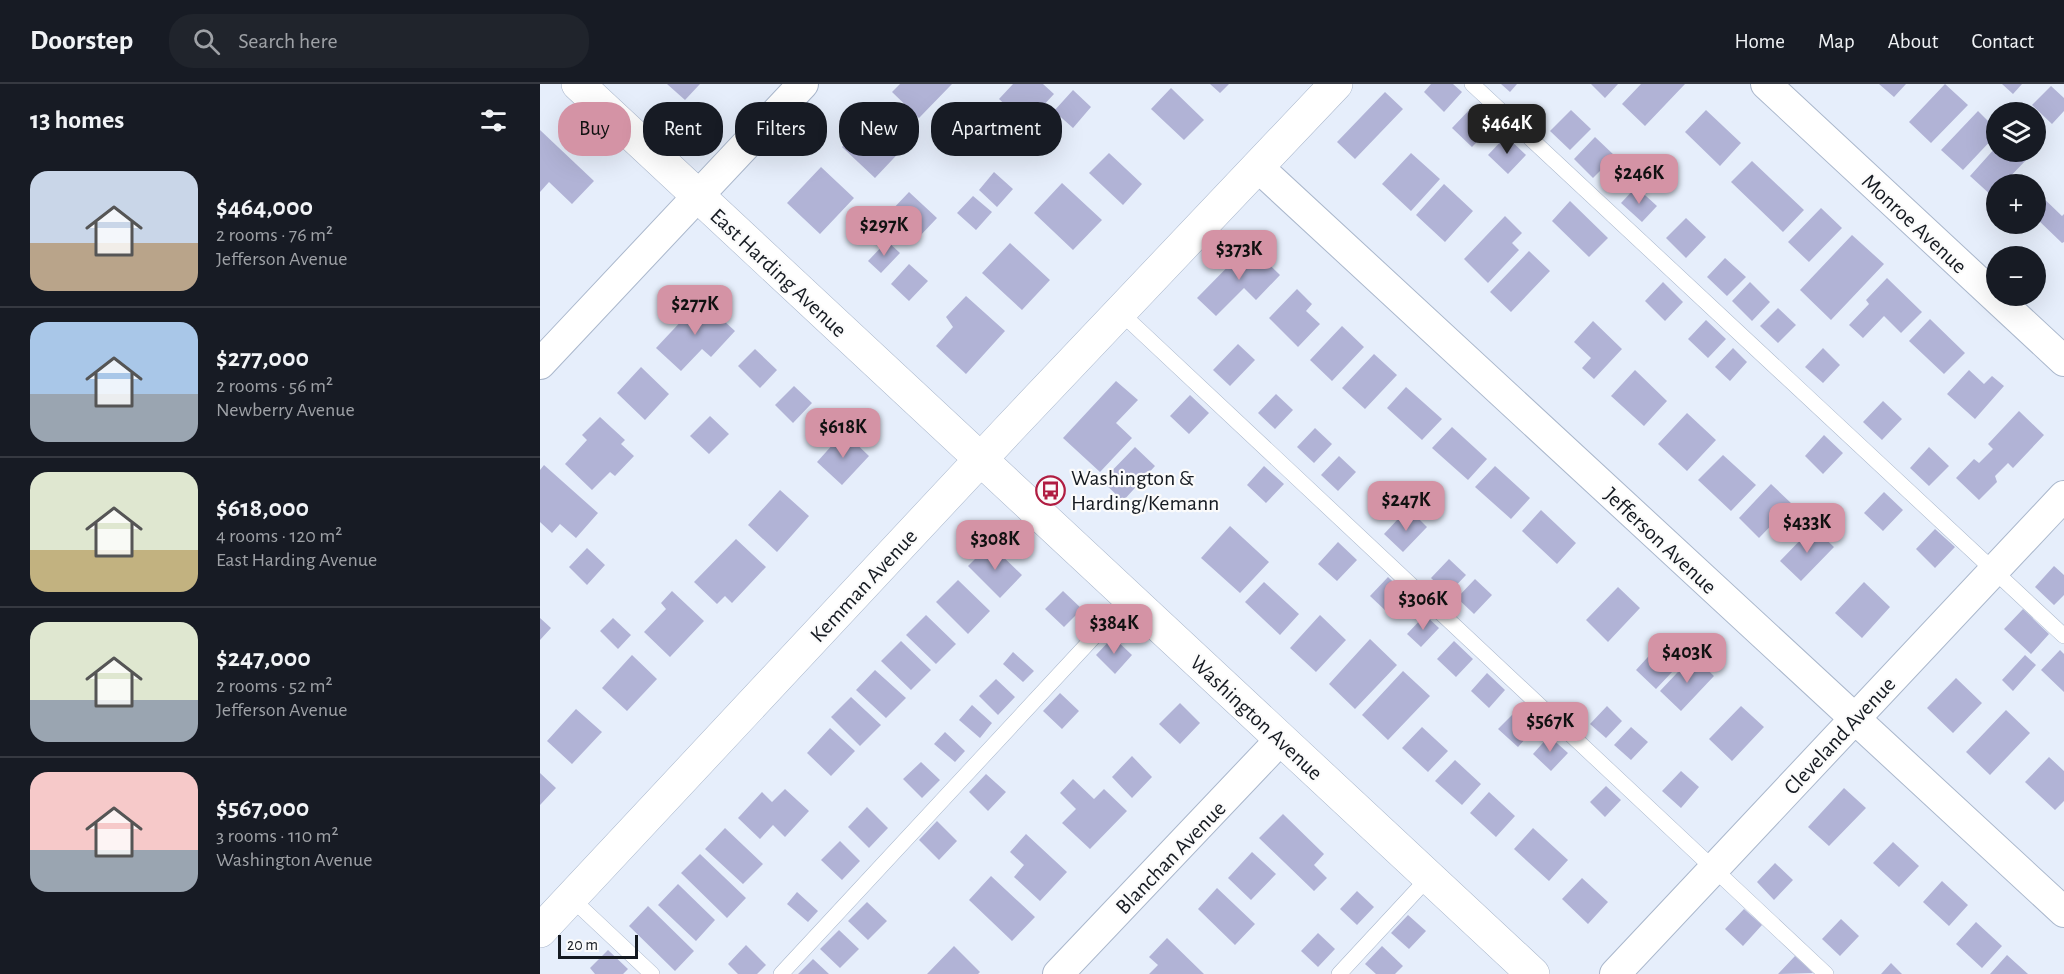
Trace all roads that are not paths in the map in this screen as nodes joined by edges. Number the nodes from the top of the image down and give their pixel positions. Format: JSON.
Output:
{"nodes":[{"id":1,"x":578,"y":84,"type":"edge"},
{"id":2,"x":803,"y":84,"type":"edge"},
{"id":3,"x":1336,"y":84,"type":"edge"},
{"id":4,"x":1472,"y":84,"type":"edge"},
{"id":5,"x":1766,"y":84,"type":"edge"},
{"id":6,"x":1258,"y":167,"type":"junction"},
{"id":7,"x":697,"y":196,"type":"junction"},
{"id":8,"x":1120,"y":312,"type":"junction"},
{"id":9,"x":2064,"y":362,"type":"edge"},
{"id":10,"x":540,"y":364,"type":"edge"},
{"id":11,"x":981,"y":459,"type":"junction"},
{"id":12,"x":2064,"y":496,"type":"edge"},
{"id":13,"x":1994,"y":570,"type":"junction"},
{"id":14,"x":1130,"y":598,"type":"junction"},
{"id":15,"x":2064,"y":636,"type":"edge"},
{"id":16,"x":1855,"y":719,"type":"junction"},
{"id":17,"x":1281,"y":739,"type":"junction"},
{"id":18,"x":1714,"y":869,"type":"junction"},
{"id":19,"x":1429,"y":877,"type":"junction"},
{"id":20,"x":571,"y":898,"type":"junction"},
{"id":21,"x":2064,"y":912,"type":"edge"},
{"id":22,"x":540,"y":931,"type":"edge"},
{"id":23,"x":652,"y":974,"type":"edge"},
{"id":24,"x":781,"y":974,"type":"edge"},
{"id":25,"x":1058,"y":974,"type":"edge"},
{"id":26,"x":1339,"y":974,"type":"edge"},
{"id":27,"x":1533,"y":974,"type":"edge"},
{"id":28,"x":1615,"y":974,"type":"edge"},
{"id":29,"x":1826,"y":974,"type":"edge"}],
"edges":[{"from":1,"to":7,"type":"street","name":"East Harding Avenue"},
{"from":2,"to":7,"type":"street"},
{"from":3,"to":6,"type":"street","name":"Kemman Avenue"},
{"from":4,"to":13,"type":"lane"},
{"from":5,"to":9,"type":"street","name":"Monroe Avenue"},
{"from":6,"to":8,"type":"street","name":"Kemman Avenue"},
{"from":6,"to":16,"type":"street","name":"Jefferson Avenue"},
{"from":7,"to":10,"type":"street"},
{"from":7,"to":11,"type":"street","name":"East Harding Avenue"},
{"from":8,"to":11,"type":"street","name":"Kemman Avenue"},
{"from":8,"to":18,"type":"lane"},
{"from":11,"to":14,"type":"street","name":"Washington Avenue"},
{"from":11,"to":20,"type":"street","name":"Kemman Avenue"},
{"from":12,"to":13,"type":"street","name":"Cleveland Avenue"},
{"from":13,"to":15,"type":"lane"},
{"from":13,"to":16,"type":"street","name":"Cleveland Avenue"},
{"from":14,"to":17,"type":"street","name":"Washington Avenue"},
{"from":14,"to":24,"type":"lane"},
{"from":16,"to":18,"type":"street","name":"Cleveland Avenue"},
{"from":16,"to":21,"type":"street","name":"Jefferson Avenue"},
{"from":17,"to":19,"type":"street","name":"Washington Avenue"},
{"from":17,"to":25,"type":"street","name":"Blanchan Avenue"},
{"from":18,"to":28,"type":"street","name":"Cleveland Avenue"},
{"from":18,"to":29,"type":"lane"},
{"from":19,"to":26,"type":"lane"},
{"from":19,"to":27,"type":"street","name":"Washington Avenue"},
{"from":20,"to":22,"type":"street","name":"Kemman Avenue"},
{"from":20,"to":23,"type":"lane"}]}
